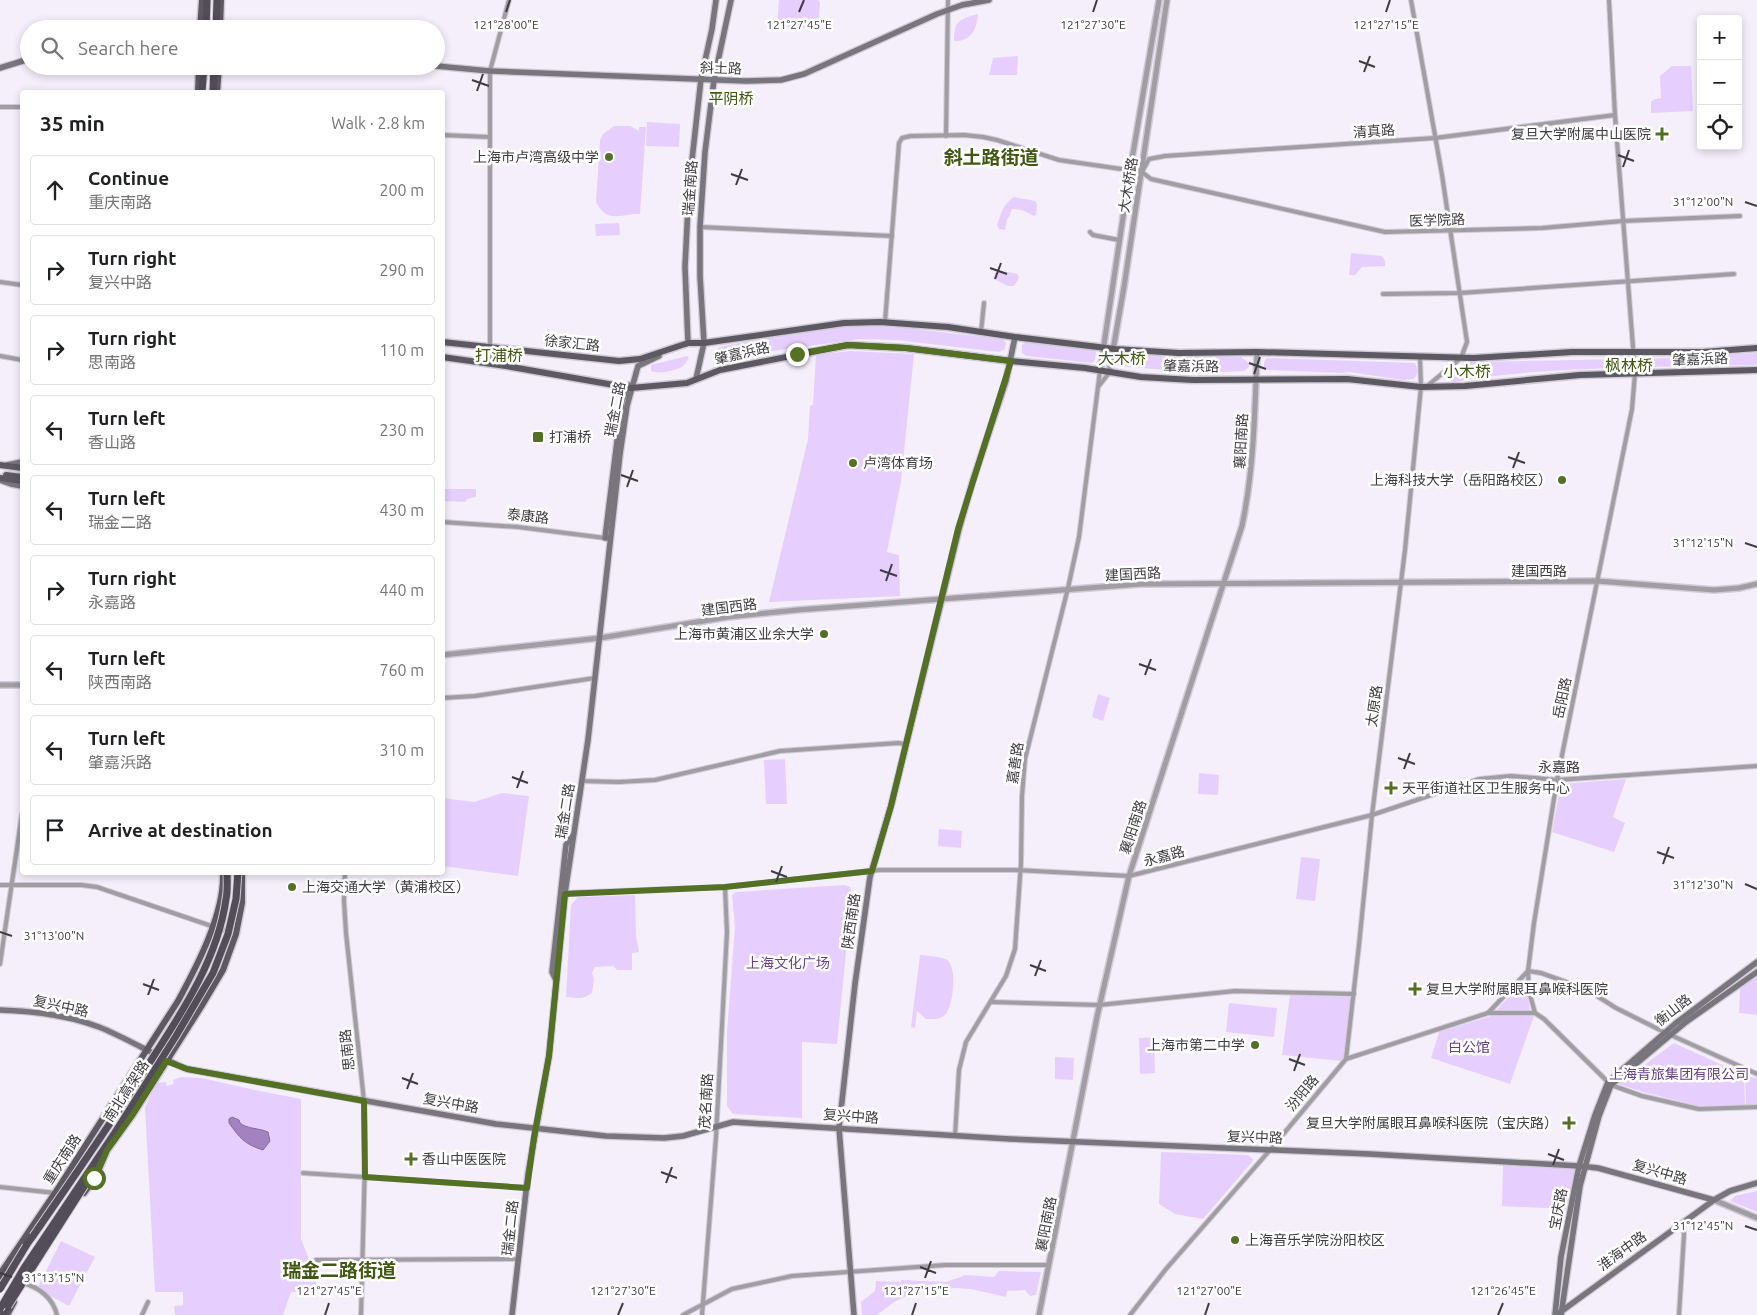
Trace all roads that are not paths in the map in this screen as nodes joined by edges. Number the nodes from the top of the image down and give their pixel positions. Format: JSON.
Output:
{"nodes":[{"id":1,"x":202,"y":0,"type":"edge"},
{"id":2,"x":208,"y":0,"type":"edge"},
{"id":3,"x":217,"y":0,"type":"edge"},
{"id":4,"x":221,"y":0,"type":"edge"},
{"id":5,"x":509,"y":0,"type":"edge"},
{"id":6,"x":716,"y":0,"type":"edge"},
{"id":7,"x":731,"y":0,"type":"edge"},
{"id":8,"x":948,"y":0,"type":"edge"},
{"id":9,"x":989,"y":0,"type":"edge"},
{"id":10,"x":1159,"y":0,"type":"edge"},
{"id":11,"x":1167,"y":0,"type":"edge"},
{"id":12,"x":1411,"y":0,"type":"edge"},
{"id":13,"x":1609,"y":0,"type":"edge"},
{"id":14,"x":974,"y":1,"type":"edge"},
{"id":15,"x":948,"y":10,"type":"junction"},
{"id":16,"x":201,"y":20,"type":"edge"},
{"id":17,"x":207,"y":20,"type":"edge"},
{"id":18,"x":216,"y":20,"type":"edge"},
{"id":19,"x":220,"y":20,"type":"edge"},
{"id":20,"x":20,"y":62,"type":"edge"},
{"id":21,"x":445,"y":67,"type":"edge"},
{"id":22,"x":0,"y":68,"type":"edge"},
{"id":23,"x":490,"y":71,"type":"junction"},
{"id":24,"x":198,"y":75,"type":"edge"},
{"id":25,"x":203,"y":75,"type":"edge"},
{"id":26,"x":214,"y":75,"type":"edge"},
{"id":27,"x":218,"y":75,"type":"edge"},
{"id":28,"x":701,"y":79,"type":"junction"},
{"id":29,"x":714,"y":80,"type":"junction"},
{"id":30,"x":198,"y":90,"type":"edge"},
{"id":31,"x":202,"y":90,"type":"edge"},
{"id":32,"x":213,"y":90,"type":"edge"},
{"id":33,"x":217,"y":90,"type":"edge"},
{"id":34,"x":0,"y":107,"type":"edge"},
{"id":35,"x":20,"y":107,"type":"edge"},
{"id":36,"x":1615,"y":115,"type":"junction"},
{"id":37,"x":445,"y":135,"type":"edge"},
{"id":38,"x":946,"y":136,"type":"junction"},
{"id":39,"x":489,"y":137,"type":"junction"},
{"id":40,"x":1435,"y":138,"type":"junction"},
{"id":41,"x":1130,"y":170,"type":"junction"},
{"id":42,"x":1142,"y":172,"type":"junction"},
{"id":43,"x":1740,"y":216,"type":"dead end"},
{"id":44,"x":1623,"y":221,"type":"junction"},
{"id":45,"x":700,"y":227,"type":"junction"},
{"id":46,"x":1450,"y":230,"type":"junction"},
{"id":47,"x":1090,"y":232,"type":"dead end"},
{"id":48,"x":892,"y":236,"type":"junction"},
{"id":49,"x":1120,"y":240,"type":"junction"},
{"id":50,"x":1734,"y":274,"type":"dead end"},
{"id":51,"x":1629,"y":281,"type":"junction"},
{"id":52,"x":0,"y":282,"type":"edge"},
{"id":53,"x":20,"y":285,"type":"edge"},
{"id":54,"x":1460,"y":293,"type":"junction"},
{"id":55,"x":1383,"y":294,"type":"dead end"},
{"id":56,"x":984,"y":302,"type":"dead end"},
{"id":57,"x":885,"y":322,"type":"junction"},
{"id":58,"x":981,"y":332,"type":"junction"},
{"id":59,"x":1015,"y":338,"type":"junction"},
{"id":60,"x":445,"y":342,"type":"edge"},
{"id":61,"x":688,"y":343,"type":"junction"},
{"id":62,"x":704,"y":344,"type":"junction"},
{"id":63,"x":491,"y":347,"type":"junction"},
{"id":64,"x":1103,"y":347,"type":"junction"},
{"id":65,"x":1757,"y":348,"type":"edge"},
{"id":66,"x":1115,"y":349,"type":"junction"},
{"id":67,"x":1634,"y":351,"type":"junction"},
{"id":68,"x":1257,"y":352,"type":"junction"},
{"id":69,"x":0,"y":356,"type":"edge"},
{"id":70,"x":445,"y":357,"type":"edge"},
{"id":71,"x":1420,"y":357,"type":"junction"},
{"id":72,"x":1461,"y":358,"type":"junction"},
{"id":73,"x":640,"y":359,"type":"joint"},
{"id":74,"x":20,"y":360,"type":"edge"},
{"id":75,"x":1011,"y":361,"type":"junction"},
{"id":76,"x":490,"y":364,"type":"junction"},
{"id":77,"x":1757,"y":370,"type":"edge"},
{"id":78,"x":1100,"y":371,"type":"junction"},
{"id":79,"x":1109,"y":373,"type":"junction"},
{"id":80,"x":1635,"y":373,"type":"junction"},
{"id":81,"x":696,"y":379,"type":"junction"},
{"id":82,"x":1256,"y":379,"type":"junction"},
{"id":83,"x":629,"y":387,"type":"junction"},
{"id":84,"x":1098,"y":387,"type":"junction"},
{"id":85,"x":1424,"y":387,"type":"junction"},
{"id":86,"x":2,"y":465,"type":"edge"},
{"id":87,"x":20,"y":465,"type":"edge"},
{"id":88,"x":20,"y":477,"type":"edge"},
{"id":89,"x":0,"y":478,"type":"edge"},
{"id":90,"x":20,"y":481,"type":"edge"},
{"id":91,"x":20,"y":486,"type":"edge"},
{"id":92,"x":445,"y":522,"type":"edge"},
{"id":93,"x":608,"y":538,"type":"junction"},
{"id":94,"x":1223,"y":582,"type":"junction"},
{"id":95,"x":1401,"y":582,"type":"junction"},
{"id":96,"x":1598,"y":582,"type":"junction"},
{"id":97,"x":1757,"y":584,"type":"edge"},
{"id":98,"x":1068,"y":588,"type":"junction"},
{"id":99,"x":941,"y":600,"type":"junction"},
{"id":100,"x":600,"y":638,"type":"junction"},
{"id":101,"x":445,"y":655,"type":"edge"},
{"id":102,"x":595,"y":678,"type":"junction"},
{"id":103,"x":20,"y":685,"type":"edge"},
{"id":104,"x":0,"y":686,"type":"edge"},
{"id":105,"x":445,"y":698,"type":"edge"},
{"id":106,"x":905,"y":744,"type":"junction"},
{"id":107,"x":1757,"y":766,"type":"edge"},
{"id":108,"x":1557,"y":780,"type":"junction"},
{"id":109,"x":582,"y":781,"type":"junction"},
{"id":110,"x":1372,"y":815,"type":"junction"},
{"id":111,"x":20,"y":827,"type":"edge"},
{"id":112,"x":573,"y":833,"type":"junction"},
{"id":113,"x":872,"y":871,"type":"junction"},
{"id":114,"x":1020,"y":871,"type":"junction"},
{"id":115,"x":224,"y":875,"type":"edge"},
{"id":116,"x":224,"y":875,"type":"edge"},
{"id":117,"x":238,"y":875,"type":"edge"},
{"id":118,"x":242,"y":875,"type":"edge"},
{"id":119,"x":345,"y":875,"type":"edge"},
{"id":120,"x":1129,"y":876,"type":"junction"},
{"id":121,"x":0,"y":885,"type":"edge"},
{"id":122,"x":11,"y":885,"type":"junction"},
{"id":123,"x":725,"y":887,"type":"junction"},
{"id":124,"x":565,"y":894,"type":"junction"},
{"id":125,"x":212,"y":926,"type":"junction"},
{"id":126,"x":236,"y":934,"type":"junction"},
{"id":127,"x":1757,"y":962,"type":"edge"},
{"id":128,"x":0,"y":964,"type":"edge"},
{"id":129,"x":1528,"y":971,"type":"junction"},
{"id":130,"x":1757,"y":972,"type":"edge"},
{"id":131,"x":556,"y":982,"type":"junction"},
{"id":132,"x":1354,"y":994,"type":"junction"},
{"id":133,"x":991,"y":1002,"type":"junction"},
{"id":134,"x":1099,"y":1006,"type":"junction"},
{"id":135,"x":0,"y":1010,"type":"edge"},
{"id":136,"x":1488,"y":1013,"type":"junction"},
{"id":137,"x":1536,"y":1013,"type":"junction"},
{"id":138,"x":1667,"y":1034,"type":"junction"},
{"id":139,"x":148,"y":1049,"type":"junction"},
{"id":140,"x":1346,"y":1059,"type":"junction"},
{"id":141,"x":166,"y":1061,"type":"junction"},
{"id":142,"x":1757,"y":1074,"type":"edge"},
{"id":143,"x":1609,"y":1083,"type":"junction"},
{"id":144,"x":364,"y":1101,"type":"junction"},
{"id":145,"x":1757,"y":1107,"type":"edge"},
{"id":146,"x":716,"y":1126,"type":"junction"},
{"id":147,"x":839,"y":1128,"type":"junction"},
{"id":148,"x":536,"y":1129,"type":"junction"},
{"id":149,"x":955,"y":1136,"type":"junction"},
{"id":150,"x":1074,"y":1142,"type":"junction"},
{"id":151,"x":105,"y":1150,"type":"junction"},
{"id":152,"x":1270,"y":1150,"type":"junction"},
{"id":153,"x":1582,"y":1166,"type":"junction"},
{"id":154,"x":303,"y":1173,"type":"dead end"},
{"id":155,"x":365,"y":1177,"type":"junction"},
{"id":156,"x":1757,"y":1183,"type":"edge"},
{"id":157,"x":89,"y":1185,"type":"junction"},
{"id":158,"x":0,"y":1187,"type":"edge"},
{"id":159,"x":80,"y":1188,"type":"junction"},
{"id":160,"x":527,"y":1188,"type":"junction"},
{"id":161,"x":55,"y":1193,"type":"junction"},
{"id":162,"x":1714,"y":1200,"type":"junction"},
{"id":163,"x":1757,"y":1218,"type":"edge"},
{"id":164,"x":1683,"y":1223,"type":"junction"},
{"id":165,"x":26,"y":1246,"type":"junction"},
{"id":166,"x":363,"y":1259,"type":"junction"},
{"id":167,"x":519,"y":1259,"type":"junction"},
{"id":168,"x":316,"y":1260,"type":"dead end"},
{"id":169,"x":1049,"y":1265,"type":"junction"},
{"id":170,"x":851,"y":1272,"type":"junction"},
{"id":171,"x":0,"y":1274,"type":"edge"},
{"id":172,"x":0,"y":1281,"type":"edge"},
{"id":173,"x":20,"y":1284,"type":"junction"},
{"id":174,"x":0,"y":1288,"type":"edge"},
{"id":175,"x":148,"y":1302,"type":"dead end"},
{"id":176,"x":702,"y":1305,"type":"junction"},
{"id":177,"x":0,"y":1309,"type":"edge"},
{"id":178,"x":0,"y":1312,"type":"edge"},
{"id":179,"x":1559,"y":1314,"type":"edge"},
{"id":180,"x":3,"y":1315,"type":"edge"},
{"id":181,"x":7,"y":1315,"type":"edge"},
{"id":182,"x":57,"y":1315,"type":"edge"},
{"id":183,"x":142,"y":1315,"type":"edge"},
{"id":184,"x":361,"y":1315,"type":"edge"},
{"id":185,"x":512,"y":1315,"type":"edge"},
{"id":186,"x":683,"y":1315,"type":"edge"},
{"id":187,"x":702,"y":1315,"type":"edge"},
{"id":188,"x":854,"y":1315,"type":"edge"},
{"id":189,"x":1039,"y":1315,"type":"edge"},
{"id":190,"x":1130,"y":1315,"type":"edge"},
{"id":191,"x":1679,"y":1315,"type":"edge"}],
"edges":[{"from":1,"to":16,"type":"main road"},
{"from":2,"to":17,"type":"highway"},
{"from":3,"to":18,"type":"highway"},
{"from":4,"to":19,"type":"main road"},
{"from":5,"to":23,"type":"street"},
{"from":6,"to":28,"type":"main road","name":"瑞金南路"},
{"from":7,"to":29,"type":"main road","name":"瑞金南路"},
{"from":8,"to":15,"type":"street"},
{"from":9,"to":14,"type":"main road","name":"斜土路"},
{"from":10,"to":41,"type":"street","name":"大木桥路"},
{"from":11,"to":42,"type":"street","name":"大木桥路"},
{"from":12,"to":40,"type":"street"},
{"from":13,"to":36,"type":"street","name":"岳阳路"},
{"from":14,"to":15,"type":"main road","name":"斜土路"},
{"from":15,"to":29,"type":"main road","name":"斜土路"},
{"from":15,"to":38,"type":"street"},
{"from":20,"to":22,"type":"main road"},
{"from":21,"to":23,"type":"main road","name":"斜土路"},
{"from":23,"to":28,"type":"main road","name":"斜土路"},
{"from":23,"to":39,"type":"street"},
{"from":24,"to":30,"type":"main road"},
{"from":25,"to":31,"type":"highway"},
{"from":26,"to":32,"type":"highway"},
{"from":27,"to":33,"type":"main road"},
{"from":28,"to":29,"type":"main road","name":"斜土路"},
{"from":28,"to":61,"type":"main road","name":"瑞金南路"},
{"from":29,"to":45,"type":"main road","name":"瑞金南路"},
{"from":34,"to":35,"type":"street"},
{"from":36,"to":40,"type":"street","name":"清真路"},
{"from":36,"to":44,"type":"street","name":"岳阳路"},
{"from":37,"to":39,"type":"street"},
{"from":38,"to":41,"type":"street","name":"医学院路"},
{"from":38,"to":48,"type":"street","name":"医学院路"},
{"from":39,"to":63,"type":"street"},
{"from":40,"to":42,"type":"street","name":"清真路"},
{"from":40,"to":46,"type":"street"},
{"from":41,"to":42,"type":"street","name":"医学院路"},
{"from":41,"to":49,"type":"street","name":"大木桥路"},
{"from":42,"to":46,"type":"street","name":"医学院路"},
{"from":42,"to":66,"type":"street","name":"大木桥路"},
{"from":43,"to":44,"type":"street","name":"医学院路"},
{"from":44,"to":46,"type":"street","name":"医学院路"},
{"from":44,"to":51,"type":"street","name":"岳阳路"},
{"from":45,"to":48,"type":"street"},
{"from":45,"to":62,"type":"main road","name":"瑞金南路"},
{"from":46,"to":54,"type":"street"},
{"from":47,"to":49,"type":"street"},
{"from":48,"to":57,"type":"street"},
{"from":49,"to":64,"type":"street","name":"大木桥路"},
{"from":50,"to":51,"type":"street"},
{"from":51,"to":54,"type":"street"},
{"from":51,"to":67,"type":"street","name":"岳阳路"},
{"from":52,"to":53,"type":"street"},
{"from":54,"to":55,"type":"street"},
{"from":54,"to":72,"type":"street"},
{"from":56,"to":58,"type":"street"},
{"from":57,"to":58,"type":"main road","name":"肇嘉浜路"},
{"from":57,"to":62,"type":"main road","name":"肇嘉浜路"},
{"from":58,"to":59,"type":"main road","name":"肇嘉浜路"},
{"from":59,"to":64,"type":"main road","name":"肇嘉浜路"},
{"from":59,"to":75,"type":"main road","name":"陕西南路"},
{"from":60,"to":63,"type":"main road","name":"徐家汇路"},
{"from":61,"to":62,"type":"main road","name":"肇嘉浜路"},
{"from":61,"to":73,"type":"main road","name":"肇嘉浜路"},
{"from":61,"to":83,"type":"main road","name":"瑞金二路"},
{"from":62,"to":81,"type":"main road","name":"瑞金南路"},
{"from":63,"to":73,"type":"main road","name":"徐家汇路"},
{"from":63,"to":76,"type":"street"},
{"from":64,"to":66,"type":"main road","name":"肇嘉浜路"},
{"from":64,"to":78,"type":"street","name":"大木桥路"},
{"from":65,"to":67,"type":"main road","name":"肇嘉浜路"},
{"from":66,"to":68,"type":"main road","name":"肇嘉浜路"},
{"from":66,"to":79,"type":"street","name":"大木桥路"},
{"from":67,"to":72,"type":"main road","name":"肇嘉浜路"},
{"from":67,"to":80,"type":"street","name":"岳阳路"},
{"from":68,"to":71,"type":"main road","name":"肇嘉浜路"},
{"from":68,"to":82,"type":"street","name":"襄阳南路"},
{"from":69,"to":74,"type":"street"},
{"from":70,"to":76,"type":"main road"},
{"from":71,"to":72,"type":"main road","name":"肇嘉浜路"},
{"from":71,"to":85,"type":"street","name":"太原路"},
{"from":72,"to":85,"type":"street"},
{"from":75,"to":78,"type":"main road","name":"肇嘉浜路"},
{"from":75,"to":81,"type":"main road","name":"肇嘉浜路"},
{"from":75,"to":99,"type":"main road","name":"陕西南路"},
{"from":76,"to":83,"type":"main road"},
{"from":77,"to":80,"type":"main road","name":"肇嘉浜路"},
{"from":78,"to":79,"type":"main road","name":"肇嘉浜路"},
{"from":78,"to":84,"type":"street","name":"嘉善路"},
{"from":79,"to":82,"type":"main road","name":"肇嘉浜路"},
{"from":79,"to":84,"type":"street"},
{"from":80,"to":85,"type":"main road","name":"肇嘉浜路"},
{"from":80,"to":96,"type":"street","name":"岳阳路"},
{"from":81,"to":83,"type":"main road","name":"肇嘉浜路"},
{"from":82,"to":85,"type":"main road","name":"肇嘉浜路"},
{"from":82,"to":94,"type":"street","name":"襄阳南路"},
{"from":83,"to":93,"type":"main road","name":"瑞金二路"},
{"from":84,"to":98,"type":"street","name":"嘉善路"},
{"from":85,"to":95,"type":"street","name":"太原路"},
{"from":86,"to":87,"type":"main road"},
{"from":88,"to":89,"type":"main road"},
{"from":89,"to":90,"type":"main road"},
{"from":89,"to":91,"type":"main road"},
{"from":92,"to":93,"type":"street","name":"泰康路"},
{"from":93,"to":100,"type":"main road","name":"瑞金二路"},
{"from":94,"to":95,"type":"street","name":"建国西路"},
{"from":94,"to":98,"type":"street","name":"建国西路"},
{"from":94,"to":120,"type":"street","name":"襄阳南路"},
{"from":95,"to":96,"type":"street","name":"建国西路"},
{"from":95,"to":110,"type":"street","name":"太原路"},
{"from":96,"to":97,"type":"street","name":"建国西路"},
{"from":96,"to":108,"type":"street","name":"岳阳路"},
{"from":98,"to":99,"type":"street","name":"建国西路"},
{"from":98,"to":114,"type":"street","name":"嘉善路"},
{"from":99,"to":100,"type":"street","name":"建国西路"},
{"from":99,"to":106,"type":"main road","name":"陕西南路"},
{"from":100,"to":101,"type":"street","name":"建国西路"},
{"from":100,"to":102,"type":"main road","name":"瑞金二路"},
{"from":102,"to":105,"type":"street"},
{"from":102,"to":109,"type":"main road","name":"瑞金二路"},
{"from":103,"to":104,"type":"street"},
{"from":106,"to":109,"type":"street"},
{"from":106,"to":113,"type":"main road","name":"陕西南路"},
{"from":107,"to":108,"type":"street","name":"永嘉路"},
{"from":108,"to":110,"type":"street","name":"永嘉路"},
{"from":108,"to":129,"type":"street","name":"岳阳路"},
{"from":109,"to":112,"type":"main road","name":"瑞金二路"},
{"from":110,"to":120,"type":"street","name":"永嘉路"},
{"from":110,"to":132,"type":"street","name":"太原路"},
{"from":111,"to":122,"type":"street"},
{"from":112,"to":124,"type":"main road","name":"瑞金二路"},
{"from":112,"to":131,"type":"main road"},
{"from":113,"to":114,"type":"street","name":"永嘉路"},
{"from":113,"to":123,"type":"street","name":"永嘉路"},
{"from":113,"to":147,"type":"main road","name":"陕西南路"},
{"from":114,"to":120,"type":"street","name":"永嘉路"},
{"from":114,"to":133,"type":"street","name":"嘉善路"},
{"from":115,"to":125,"type":"main road","name":"重庆南路"},
{"from":116,"to":165,"type":"highway","name":"南北高架路","bridge":true},
{"from":117,"to":151,"type":"highway","name":"南北高架路","bridge":true},
{"from":118,"to":126,"type":"main road"},
{"from":119,"to":144,"type":"street","name":"思南路"},
{"from":120,"to":134,"type":"street","name":"襄阳南路"},
{"from":121,"to":122,"type":"street"},
{"from":122,"to":125,"type":"street"},
{"from":122,"to":128,"type":"street"},
{"from":123,"to":124,"type":"street","name":"永嘉路"},
{"from":123,"to":146,"type":"street","name":"茂名南路"},
{"from":124,"to":131,"type":"main road","name":"瑞金二路"},
{"from":125,"to":126,"type":"street"},
{"from":125,"to":139,"type":"main road","name":"重庆南路"},
{"from":126,"to":141,"type":"main road"},
{"from":127,"to":138,"type":"main road","name":"衡山路"},
{"from":129,"to":136,"type":"street"},
{"from":129,"to":137,"type":"street","name":"岳阳路"},
{"from":129,"to":138,"type":"street"},
{"from":130,"to":138,"type":"main road","name":"衡山路"},
{"from":131,"to":148,"type":"main road","name":"瑞金二路"},
{"from":132,"to":134,"type":"street"},
{"from":132,"to":140,"type":"street","name":"太原路"},
{"from":133,"to":134,"type":"street"},
{"from":133,"to":149,"type":"street","name":"嘉善路"},
{"from":134,"to":150,"type":"street","name":"襄阳南路"},
{"from":135,"to":139,"type":"main road","name":"复兴中路"},
{"from":136,"to":137,"type":"street"},
{"from":136,"to":140,"type":"street"},
{"from":137,"to":143,"type":"street"},
{"from":138,"to":142,"type":"street"},
{"from":138,"to":143,"type":"main road","name":"衡山路"},
{"from":139,"to":141,"type":"main road","name":"复兴中路"},
{"from":139,"to":161,"type":"main road","name":"重庆南路"},
{"from":140,"to":152,"type":"street","name":"汾阳路"},
{"from":141,"to":144,"type":"main road","name":"复兴中路"},
{"from":141,"to":151,"type":"main road"},
{"from":143,"to":145,"type":"street"},
{"from":143,"to":153,"type":"main road","name":"宝庆路"},
{"from":144,"to":148,"type":"main road","name":"复兴中路"},
{"from":144,"to":155,"type":"street","name":"思南路"},
{"from":146,"to":147,"type":"main road","name":"复兴中路"},
{"from":146,"to":148,"type":"main road","name":"复兴中路"},
{"from":146,"to":176,"type":"street","name":"茂名南路"},
{"from":147,"to":149,"type":"main road","name":"复兴中路"},
{"from":147,"to":170,"type":"main road","name":"陕西南路"},
{"from":148,"to":160,"type":"main road","name":"瑞金二路"},
{"from":149,"to":150,"type":"main road","name":"复兴中路"},
{"from":150,"to":152,"type":"main road","name":"复兴中路"},
{"from":150,"to":169,"type":"street","name":"襄阳南路"},
{"from":151,"to":157,"type":"main road"},
{"from":151,"to":159,"type":"main road"},
{"from":151,"to":177,"type":"highway","name":"南北高架路","bridge":true},
{"from":151,"to":180,"type":"highway","bridge":true},
{"from":152,"to":153,"type":"main road","name":"复兴中路"},
{"from":152,"to":190,"type":"street","name":"汾阳路"},
{"from":153,"to":162,"type":"main road","name":"复兴中路"},
{"from":153,"to":179,"type":"main road","name":"宝庆路"},
{"from":154,"to":155,"type":"street"},
{"from":155,"to":160,"type":"street"},
{"from":155,"to":166,"type":"street","name":"思南路"},
{"from":156,"to":162,"type":"main road","name":"淮海中路"},
{"from":157,"to":159,"type":"main road"},
{"from":157,"to":173,"type":"main road"},
{"from":158,"to":161,"type":"street"},
{"from":159,"to":173,"type":"main road"},
{"from":160,"to":167,"type":"main road","name":"瑞金二路"},
{"from":161,"to":171,"type":"main road","name":"重庆南路"},
{"from":162,"to":163,"type":"street"},
{"from":162,"to":164,"type":"main road","name":"淮海中路"},
{"from":164,"to":179,"type":"main road","name":"淮海中路"},
{"from":164,"to":191,"type":"street"},
{"from":165,"to":172,"type":"highway","bridge":true},
{"from":165,"to":174,"type":"highway","name":"南北高架路","bridge":true},
{"from":166,"to":167,"type":"street"},
{"from":166,"to":168,"type":"street"},
{"from":166,"to":184,"type":"street","name":"思南路"},
{"from":167,"to":185,"type":"main road","name":"瑞金二路"},
{"from":169,"to":170,"type":"street"},
{"from":169,"to":189,"type":"street","name":"襄阳南路"},
{"from":170,"to":176,"type":"street"},
{"from":170,"to":188,"type":"main road","name":"陕西南路"},
{"from":173,"to":174,"type":"street"},
{"from":173,"to":178,"type":"main road"},
{"from":173,"to":181,"type":"main road"},
{"from":173,"to":182,"type":"street"},
{"from":175,"to":183,"type":"street"},
{"from":176,"to":186,"type":"street"},
{"from":176,"to":187,"type":"street","name":"茂名南路"}]}
